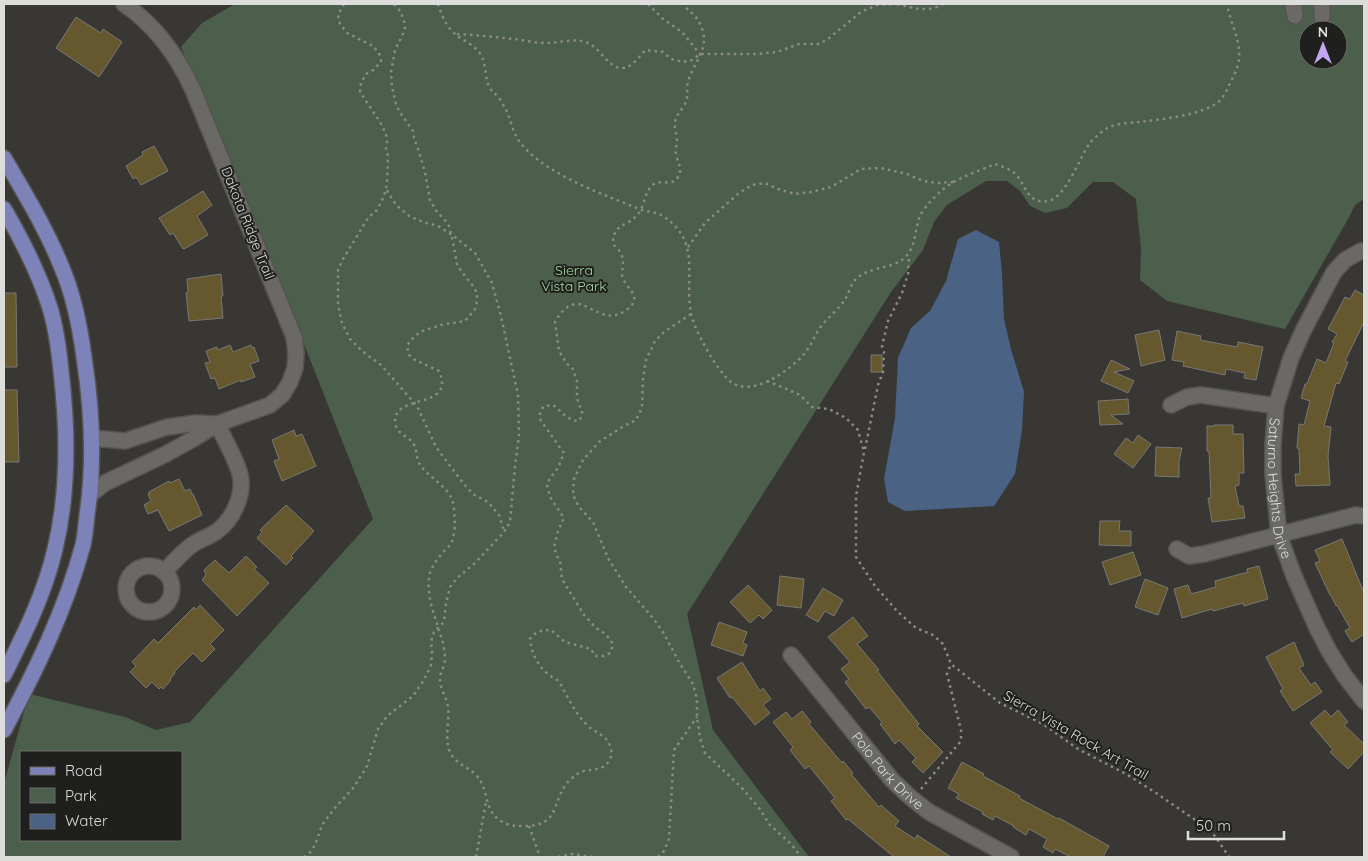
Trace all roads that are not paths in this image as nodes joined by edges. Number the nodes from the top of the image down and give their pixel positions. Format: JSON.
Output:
{"nodes":[{"id":1,"x":124,"y":4,"type":"edge"},
{"id":2,"x":4,"y":158,"type":"edge"},
{"id":3,"x":4,"y":209,"type":"edge"},
{"id":4,"x":1361,"y":251,"type":"dead end"},
{"id":5,"x":1170,"y":405,"type":"dead end"},
{"id":6,"x":1276,"y":406,"type":"junction"},
{"id":7,"x":217,"y":424,"type":"junction"},
{"id":8,"x":92,"y":438,"type":"junction"},
{"id":9,"x":90,"y":495,"type":"junction"},
{"id":10,"x":1364,"y":516,"type":"edge"},
{"id":11,"x":1279,"y":535,"type":"junction"},
{"id":12,"x":1177,"y":549,"type":"dead end"},
{"id":13,"x":164,"y":572,"type":"dead end"},
{"id":14,"x":791,"y":655,"type":"dead end"},
{"id":15,"x":4,"y":675,"type":"edge"},
{"id":16,"x":1364,"y":701,"type":"edge"},
{"id":17,"x":4,"y":730,"type":"edge"},
{"id":18,"x":1011,"y":857,"type":"edge"}],
"edges":[{"from":1,"to":7,"type":"street","name":"Dakota Ridge Trail"},
{"from":2,"to":8,"type":"main road"},
{"from":3,"to":15,"type":"main road"},
{"from":4,"to":6,"type":"street","name":"Saturno Heights Drive"},
{"from":5,"to":6,"type":"street"},
{"from":6,"to":11,"type":"street","name":"Saturno Heights Drive"},
{"from":7,"to":8,"type":"street","name":"Dakota Ridge Trail"},
{"from":7,"to":9,"type":"street","name":"Dakota Ridge Trail"},
{"from":7,"to":13,"type":"street"},
{"from":8,"to":9,"type":"main road"},
{"from":9,"to":17,"type":"main road"},
{"from":10,"to":11,"type":"street"},
{"from":11,"to":12,"type":"street"},
{"from":11,"to":16,"type":"street","name":"Saturno Heights Drive"},
{"from":14,"to":18,"type":"street","name":"Polo Park Drive"}]}
